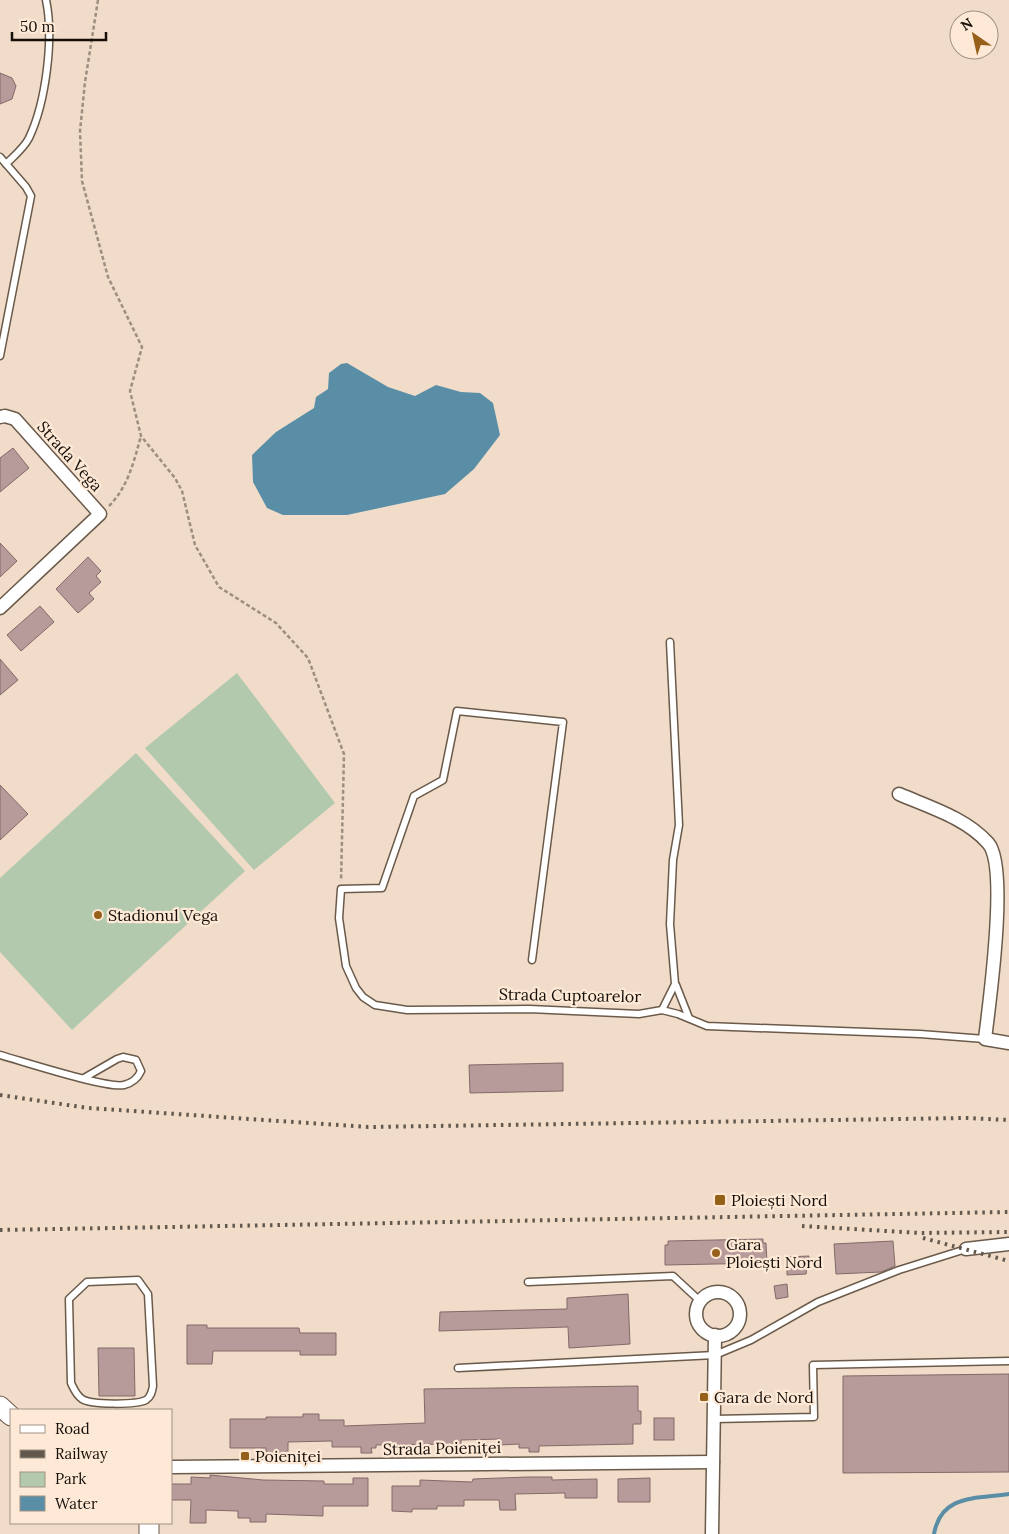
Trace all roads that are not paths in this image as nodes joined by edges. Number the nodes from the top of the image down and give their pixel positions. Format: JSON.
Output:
{"nodes":[{"id":1,"x":46,"y":0,"type":"edge"},
{"id":2,"x":0,"y":157,"type":"edge"},
{"id":3,"x":6,"y":164,"type":"junction"},
{"id":4,"x":0,"y":355,"type":"edge"},
{"id":5,"x":0,"y":417,"type":"edge"},
{"id":6,"x":0,"y":608,"type":"edge"},
{"id":7,"x":670,"y":642,"type":"dead end"},
{"id":8,"x":899,"y":794,"type":"dead end"},
{"id":9,"x":532,"y":960,"type":"dead end"},
{"id":10,"x":675,"y":984,"type":"junction"},
{"id":11,"x":662,"y":1010,"type":"junction"},
{"id":12,"x":689,"y":1018,"type":"junction"},
{"id":13,"x":985,"y":1039,"type":"junction"},
{"id":14,"x":1009,"y":1043,"type":"edge"},
{"id":15,"x":0,"y":1055,"type":"edge"},
{"id":16,"x":84,"y":1078,"type":"junction"},
{"id":17,"x":1009,"y":1244,"type":"edge"},
{"id":18,"x":966,"y":1249,"type":"joint"},
{"id":19,"x":528,"y":1282,"type":"dead end"},
{"id":20,"x":700,"y":1300,"type":"junction"},
{"id":21,"x":715,"y":1335,"type":"junction"},
{"id":22,"x":715,"y":1355,"type":"junction"},
{"id":23,"x":1009,"y":1361,"type":"edge"},
{"id":24,"x":458,"y":1368,"type":"dead end"},
{"id":25,"x":0,"y":1406,"type":"edge"},
{"id":26,"x":130,"y":1407,"type":"edge"},
{"id":27,"x":10,"y":1415,"type":"edge"},
{"id":28,"x":714,"y":1419,"type":"junction"},
{"id":29,"x":714,"y":1462,"type":"junction"},
{"id":30,"x":172,"y":1467,"type":"edge"},
{"id":31,"x":712,"y":1534,"type":"edge"}],
"edges":[{"from":1,"to":3,"type":"lane"},
{"from":2,"to":3,"type":"lane"},
{"from":3,"to":4,"type":"lane"},
{"from":5,"to":6,"type":"street","name":"Strada Vega"},
{"from":7,"to":10,"type":"lane"},
{"from":8,"to":13,"type":"street"},
{"from":9,"to":11,"type":"lane","name":"Strada Cuptoarelor"},
{"from":10,"to":11,"type":"lane"},
{"from":10,"to":12,"type":"lane"},
{"from":11,"to":12,"type":"lane","name":"Strada Cuptoarelor"},
{"from":12,"to":13,"type":"lane","name":"Strada Cuptoarelor"},
{"from":13,"to":14,"type":"street","name":"Strada Cuptoarelor"},
{"from":15,"to":16,"type":"lane"},
{"from":16,"to":16,"type":"lane"},
{"from":17,"to":18,"type":"street"},
{"from":18,"to":22,"type":"lane"},
{"from":19,"to":20,"type":"lane"},
{"from":20,"to":21,"type":"street"},
{"from":20,"to":21,"type":"street"},
{"from":21,"to":22,"type":"street"},
{"from":22,"to":24,"type":"lane"},
{"from":22,"to":28,"type":"street"},
{"from":23,"to":28,"type":"lane"},
{"from":25,"to":27,"type":"main road"},
{"from":26,"to":26,"type":"lane"},
{"from":28,"to":29,"type":"street"},
{"from":29,"to":30,"type":"street","name":"Strada Poieniței"},
{"from":29,"to":31,"type":"street"}]}
